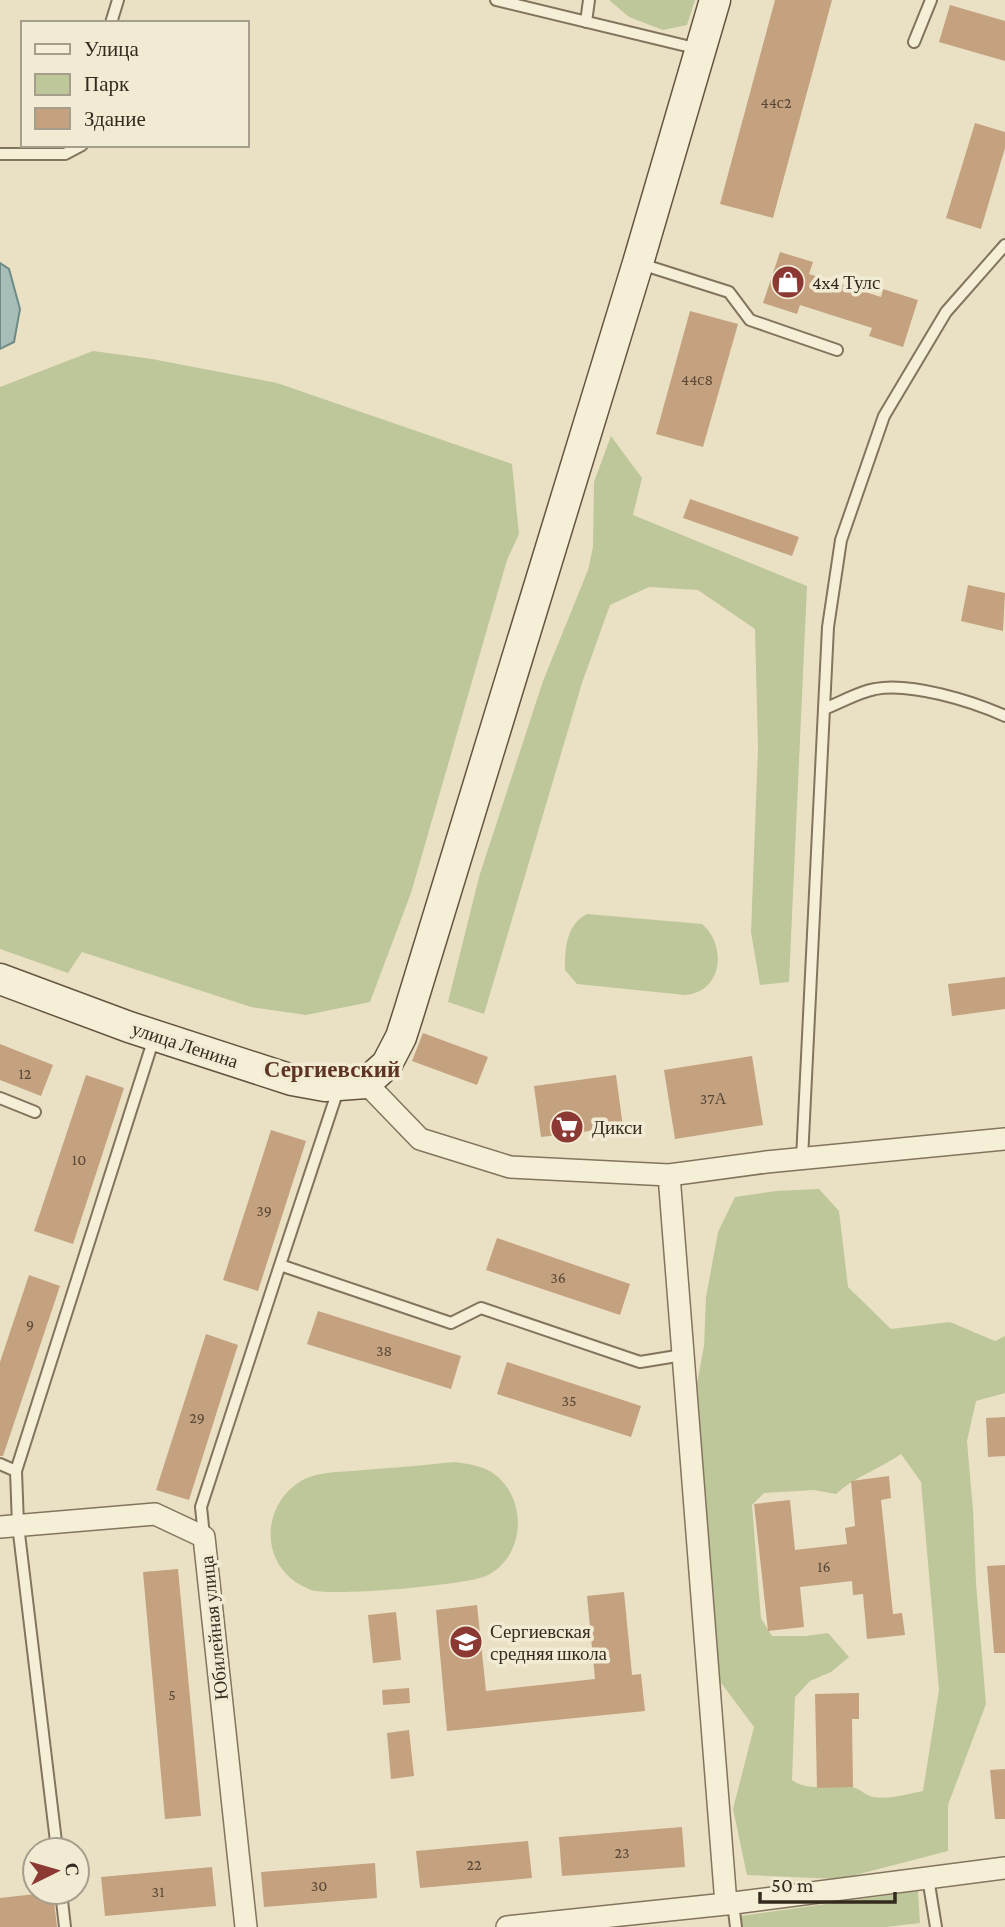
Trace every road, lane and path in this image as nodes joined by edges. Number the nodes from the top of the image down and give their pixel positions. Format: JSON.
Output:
{"nodes":[{"id":1,"x":118,"y":0,"type":"edge"},
{"id":2,"x":496,"y":0,"type":"edge"},
{"id":3,"x":589,"y":0,"type":"edge"},
{"id":4,"x":715,"y":0,"type":"edge"},
{"id":5,"x":930,"y":0,"type":"edge"},
{"id":6,"x":112,"y":21,"type":"edge"},
{"id":7,"x":586,"y":22,"type":"junction"},
{"id":8,"x":914,"y":42,"type":"dead end"},
{"id":9,"x":701,"y":50,"type":"junction"},
{"id":10,"x":78,"y":147,"type":"edge"},
{"id":11,"x":0,"y":155,"type":"edge"},
{"id":12,"x":1005,"y":245,"type":"edge"},
{"id":13,"x":638,"y":263,"type":"junction"},
{"id":14,"x":837,"y":350,"type":"dead end"},
{"id":15,"x":824,"y":709,"type":"junction"},
{"id":16,"x":1005,"y":716,"type":"edge"},
{"id":17,"x":0,"y":979,"type":"edge"},
{"id":18,"x":155,"y":1035,"type":"junction"},
{"id":19,"x":353,"y":1084,"type":"junction"},
{"id":20,"x":0,"y":1098,"type":"edge"},
{"id":21,"x":34,"y":1112,"type":"dead end"},
{"id":22,"x":1005,"y":1139,"type":"edge"},
{"id":23,"x":802,"y":1159,"type":"junction"},
{"id":24,"x":669,"y":1175,"type":"junction"},
{"id":25,"x":279,"y":1265,"type":"junction"},
{"id":26,"x":683,"y":1355,"type":"junction"},
{"id":27,"x":0,"y":1464,"type":"edge"},
{"id":28,"x":16,"y":1471,"type":"junction"},
{"id":29,"x":9,"y":1526,"type":"edge"},
{"id":30,"x":204,"y":1537,"type":"junction"},
{"id":31,"x":55,"y":1836,"type":"edge"},
{"id":32,"x":1005,"y":1868,"type":"edge"},
{"id":33,"x":928,"y":1878,"type":"junction"},
{"id":34,"x":730,"y":1903,"type":"junction"},
{"id":35,"x":63,"y":1906,"type":"edge"},
{"id":36,"x":65,"y":1927,"type":"edge"},
{"id":37,"x":246,"y":1927,"type":"edge"},
{"id":38,"x":507,"y":1927,"type":"edge"},
{"id":39,"x":736,"y":1927,"type":"edge"},
{"id":40,"x":936,"y":1927,"type":"edge"}],
"edges":[{"from":1,"to":6,"type":"lane"},
{"from":2,"to":7,"type":"lane"},
{"from":3,"to":7,"type":"lane"},
{"from":4,"to":9,"type":"street"},
{"from":5,"to":8,"type":"lane"},
{"from":7,"to":9,"type":"lane"},
{"from":9,"to":13,"type":"street"},
{"from":10,"to":11,"type":"lane"},
{"from":12,"to":15,"type":"lane"},
{"from":13,"to":14,"type":"lane"},
{"from":13,"to":19,"type":"street"},
{"from":15,"to":16,"type":"lane"},
{"from":15,"to":23,"type":"lane"},
{"from":17,"to":18,"type":"street","name":"улица Ленина"},
{"from":18,"to":19,"type":"street","name":"улица Ленина"},
{"from":18,"to":28,"type":"lane"},
{"from":19,"to":24,"type":"street"},
{"from":19,"to":25,"type":"lane"},
{"from":20,"to":21,"type":"lane"},
{"from":22,"to":23,"type":"street"},
{"from":23,"to":24,"type":"street"},
{"from":24,"to":26,"type":"street"},
{"from":25,"to":26,"type":"lane"},
{"from":25,"to":30,"type":"lane"},
{"from":26,"to":34,"type":"street"},
{"from":27,"to":28,"type":"lane"},
{"from":28,"to":29,"type":"lane"},
{"from":29,"to":30,"type":"street","name":"Юбилейная улица"},
{"from":29,"to":31,"type":"lane"},
{"from":30,"to":37,"type":"street","name":"Юбилейная улица"},
{"from":32,"to":33,"type":"street"},
{"from":33,"to":34,"type":"street"},
{"from":33,"to":40,"type":"lane"},
{"from":34,"to":38,"type":"street"},
{"from":34,"to":39,"type":"lane"},
{"from":35,"to":36,"type":"lane"}]}
